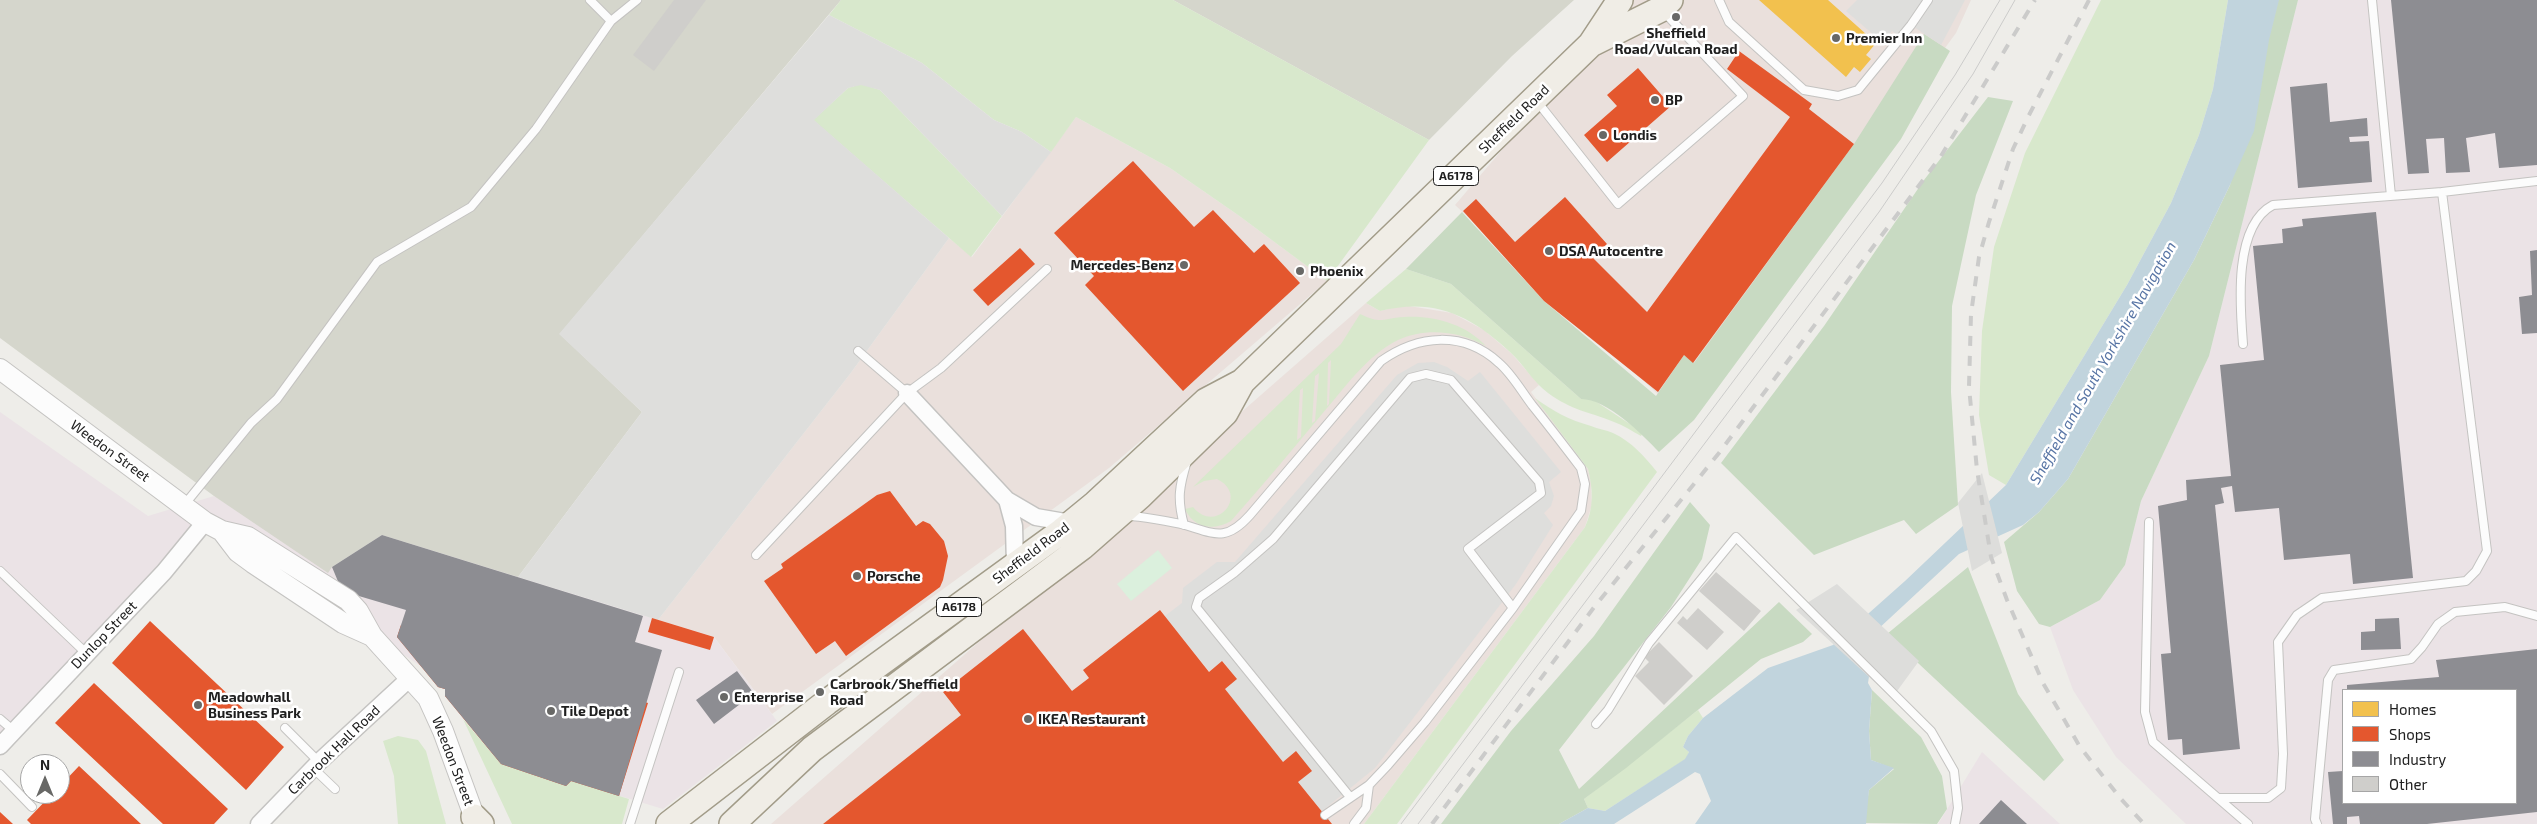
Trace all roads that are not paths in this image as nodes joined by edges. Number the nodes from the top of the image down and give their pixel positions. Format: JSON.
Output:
{"nodes":[{"id":1,"x":590,"y":0,"type":"edge"},
{"id":2,"x":637,"y":0,"type":"edge"},
{"id":3,"x":1620,"y":0,"type":"edge"},
{"id":4,"x":1719,"y":0,"type":"edge"},
{"id":5,"x":1928,"y":0,"type":"edge"},
{"id":6,"x":2372,"y":0,"type":"edge"},
{"id":7,"x":1665,"y":4,"type":"edge"},
{"id":8,"x":611,"y":21,"type":"junction"},
{"id":9,"x":1592,"y":44,"type":"junction"},
{"id":10,"x":1535,"y":99,"type":"junction"},
{"id":11,"x":2537,"y":181,"type":"edge"},
{"id":12,"x":2442,"y":192,"type":"junction"},
{"id":13,"x":2391,"y":196,"type":"junction"},
{"id":14,"x":1047,"y":269,"type":"dead end"},
{"id":15,"x":2243,"y":344,"type":"dead end"},
{"id":16,"x":858,"y":351,"type":"dead end"},
{"id":17,"x":0,"y":369,"type":"edge"},
{"id":18,"x":1242,"y":382,"type":"junction"},
{"id":19,"x":907,"y":393,"type":"junction"},
{"id":20,"x":1192,"y":446,"type":"junction"},
{"id":21,"x":1006,"y":500,"type":"junction"},
{"id":22,"x":183,"y":506,"type":"junction"},
{"id":23,"x":1116,"y":516,"type":"junction"},
{"id":24,"x":2149,"y":522,"type":"dead end"},
{"id":25,"x":1071,"y":523,"type":"junction"},
{"id":26,"x":1184,"y":525,"type":"junction"},
{"id":27,"x":213,"y":527,"type":"junction"},
{"id":28,"x":756,"y":555,"type":"dead end"},
{"id":29,"x":1015,"y":566,"type":"junction"},
{"id":30,"x":0,"y":571,"type":"edge"},
{"id":31,"x":1513,"y":608,"type":"junction"},
{"id":32,"x":2537,"y":616,"type":"edge"},
{"id":33,"x":86,"y":653,"type":"junction"},
{"id":34,"x":679,"y":672,"type":"dead end"},
{"id":35,"x":410,"y":678,"type":"junction"},
{"id":36,"x":0,"y":719,"type":"edge"},
{"id":37,"x":1596,"y":724,"type":"dead end"},
{"id":38,"x":285,"y":728,"type":"dead end"},
{"id":39,"x":14,"y":731,"type":"junction"},
{"id":40,"x":0,"y":746,"type":"edge"},
{"id":41,"x":316,"y":765,"type":"junction"},
{"id":42,"x":0,"y":774,"type":"edge"},
{"id":43,"x":1369,"y":785,"type":"junction"},
{"id":44,"x":335,"y":790,"type":"dead end"},
{"id":45,"x":1350,"y":797,"type":"junction"},
{"id":46,"x":2220,"y":798,"type":"junction"},
{"id":47,"x":32,"y":807,"type":"dead end"},
{"id":48,"x":1325,"y":815,"type":"dead end"},
{"id":49,"x":477,"y":822,"type":"edge"},
{"id":50,"x":259,"y":824,"type":"edge"},
{"id":51,"x":630,"y":824,"type":"edge"},
{"id":52,"x":669,"y":824,"type":"edge"},
{"id":53,"x":732,"y":824,"type":"edge"},
{"id":54,"x":1354,"y":824,"type":"edge"},
{"id":55,"x":1955,"y":824,"type":"edge"},
{"id":56,"x":2248,"y":824,"type":"edge"},
{"id":57,"x":2317,"y":824,"type":"edge"}],
"edges":[{"from":1,"to":8,"type":"lane"},
{"from":2,"to":8,"type":"lane"},
{"from":3,"to":9,"type":"main road","number":"A6178"},
{"from":4,"to":5,"type":"lane"},
{"from":6,"to":13,"type":"lane"},
{"from":7,"to":9,"type":"main road","number":"A6178"},
{"from":7,"to":10,"type":"lane"},
{"from":8,"to":22,"type":"lane"},
{"from":9,"to":10,"type":"main road","name":"Sheffield Road","number":"A6178"},
{"from":10,"to":18,"type":"main road","name":"Sheffield Road","number":"A6178"},
{"from":11,"to":12,"type":"lane"},
{"from":12,"to":13,"type":"lane"},
{"from":12,"to":46,"type":"lane"},
{"from":13,"to":15,"type":"lane"},
{"from":14,"to":19,"type":"lane"},
{"from":16,"to":19,"type":"lane"},
{"from":17,"to":22,"type":"street","name":"Weedon Street"},
{"from":18,"to":20,"type":"main road","name":"Sheffield Road","number":"A6178"},
{"from":18,"to":25,"type":"main road","name":"Sheffield Road","number":"A6178"},
{"from":19,"to":21,"type":"street"},
{"from":19,"to":28,"type":"lane"},
{"from":20,"to":23,"type":"main road","name":"Sheffield Road","number":"A6178"},
{"from":20,"to":26,"type":"lane"},
{"from":21,"to":25,"type":"street"},
{"from":21,"to":29,"type":"street"},
{"from":22,"to":27,"type":"street","name":"Weedon Street"},
{"from":23,"to":26,"type":"lane"},
{"from":23,"to":53,"type":"main road","name":"Sheffield Road","number":"A6178"},
{"from":24,"to":46,"type":"lane"},
{"from":25,"to":29,"type":"main road","name":"Sheffield Road","number":"A6178"},
{"from":26,"to":31,"type":"lane"},
{"from":27,"to":33,"type":"street","name":"Dunlop Street"},
{"from":27,"to":35,"type":"street","name":"Weedon Street"},
{"from":29,"to":52,"type":"main road","name":"Sheffield Road","number":"A6178"},
{"from":30,"to":33,"type":"lane"},
{"from":31,"to":43,"type":"lane"},
{"from":31,"to":45,"type":"lane"},
{"from":32,"to":57,"type":"lane"},
{"from":33,"to":39,"type":"street","name":"Dunlop Street"},
{"from":34,"to":51,"type":"lane"},
{"from":35,"to":41,"type":"street","name":"Carbrook Hall Road"},
{"from":35,"to":49,"type":"street","name":"Weedon Street"},
{"from":36,"to":39,"type":"lane"},
{"from":37,"to":55,"type":"lane"},
{"from":38,"to":41,"type":"lane"},
{"from":39,"to":40,"type":"street","name":"Dunlop Street"},
{"from":41,"to":44,"type":"lane"},
{"from":41,"to":50,"type":"street","name":"Carbrook Hall Road"},
{"from":42,"to":47,"type":"lane"},
{"from":43,"to":45,"type":"lane"},
{"from":43,"to":54,"type":"lane"},
{"from":45,"to":48,"type":"lane"},
{"from":46,"to":56,"type":"lane"}]}
